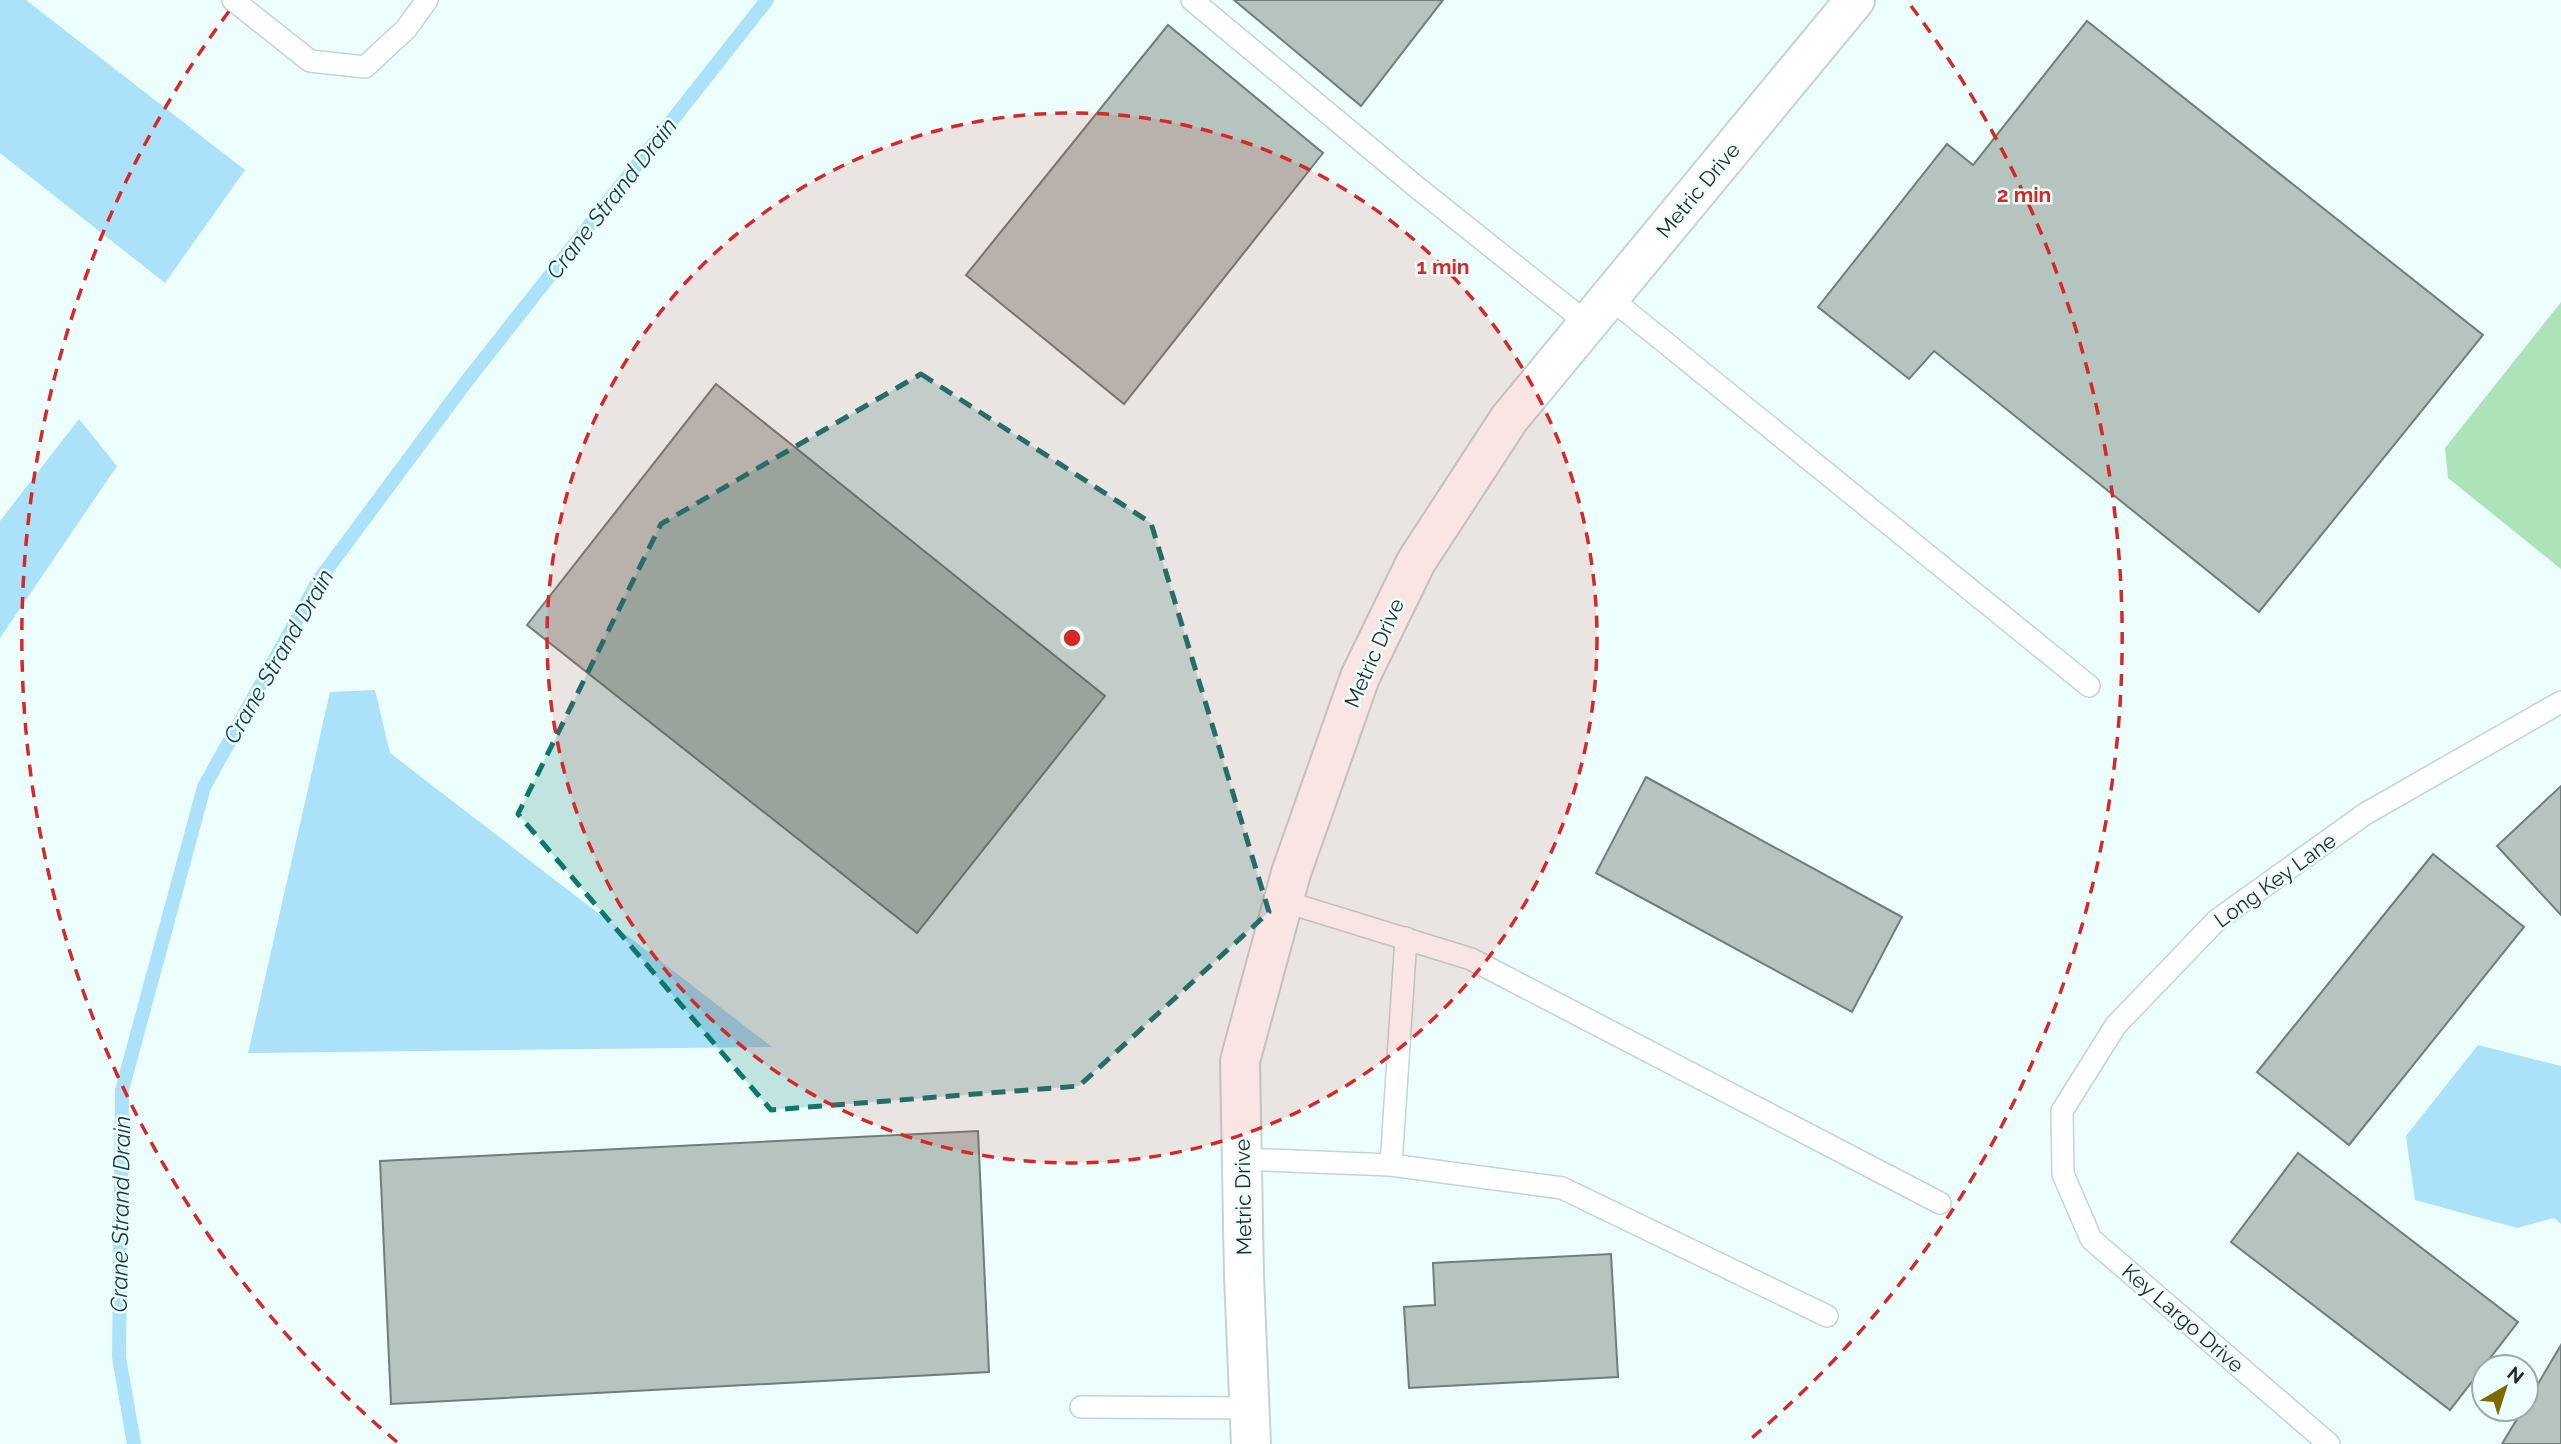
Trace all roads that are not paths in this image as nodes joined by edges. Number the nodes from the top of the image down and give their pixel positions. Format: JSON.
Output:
{"nodes":[{"id":1,"x":233,"y":0,"type":"edge"},
{"id":2,"x":427,"y":0,"type":"edge"},
{"id":3,"x":1192,"y":0,"type":"edge"},
{"id":4,"x":1855,"y":0,"type":"edge"},
{"id":5,"x":1598,"y":310,"type":"junction"},
{"id":6,"x":2089,"y":685,"type":"dead end"},
{"id":7,"x":2561,"y":702,"type":"edge"},
{"id":8,"x":1283,"y":901,"type":"junction"},
{"id":9,"x":1405,"y":938,"type":"junction"},
{"id":10,"x":1242,"y":1159,"type":"junction"},
{"id":11,"x":1391,"y":1165,"type":"junction"},
{"id":12,"x":2063,"y":1174,"type":"joint"},
{"id":13,"x":1940,"y":1203,"type":"dead end"},
{"id":14,"x":1827,"y":1316,"type":"dead end"},
{"id":15,"x":1081,"y":1407,"type":"dead end"},
{"id":16,"x":1250,"y":1426,"type":"edge"},
{"id":17,"x":2329,"y":1444,"type":"edge"}],
"edges":[{"from":1,"to":2,"type":"lane"},
{"from":3,"to":5,"type":"lane"},
{"from":4,"to":5,"type":"street","name":"Metric Drive"},
{"from":5,"to":6,"type":"lane"},
{"from":5,"to":8,"type":"street","name":"Metric Drive"},
{"from":7,"to":12,"type":"lane","name":"Long Key Lane"},
{"from":8,"to":9,"type":"lane"},
{"from":8,"to":10,"type":"street","name":"Metric Drive"},
{"from":9,"to":11,"type":"lane"},
{"from":9,"to":13,"type":"lane"},
{"from":10,"to":11,"type":"lane"},
{"from":10,"to":16,"type":"street","name":"Metric Drive"},
{"from":11,"to":14,"type":"lane"},
{"from":12,"to":17,"type":"lane","name":"Key Largo Drive"},
{"from":15,"to":16,"type":"lane"}]}
